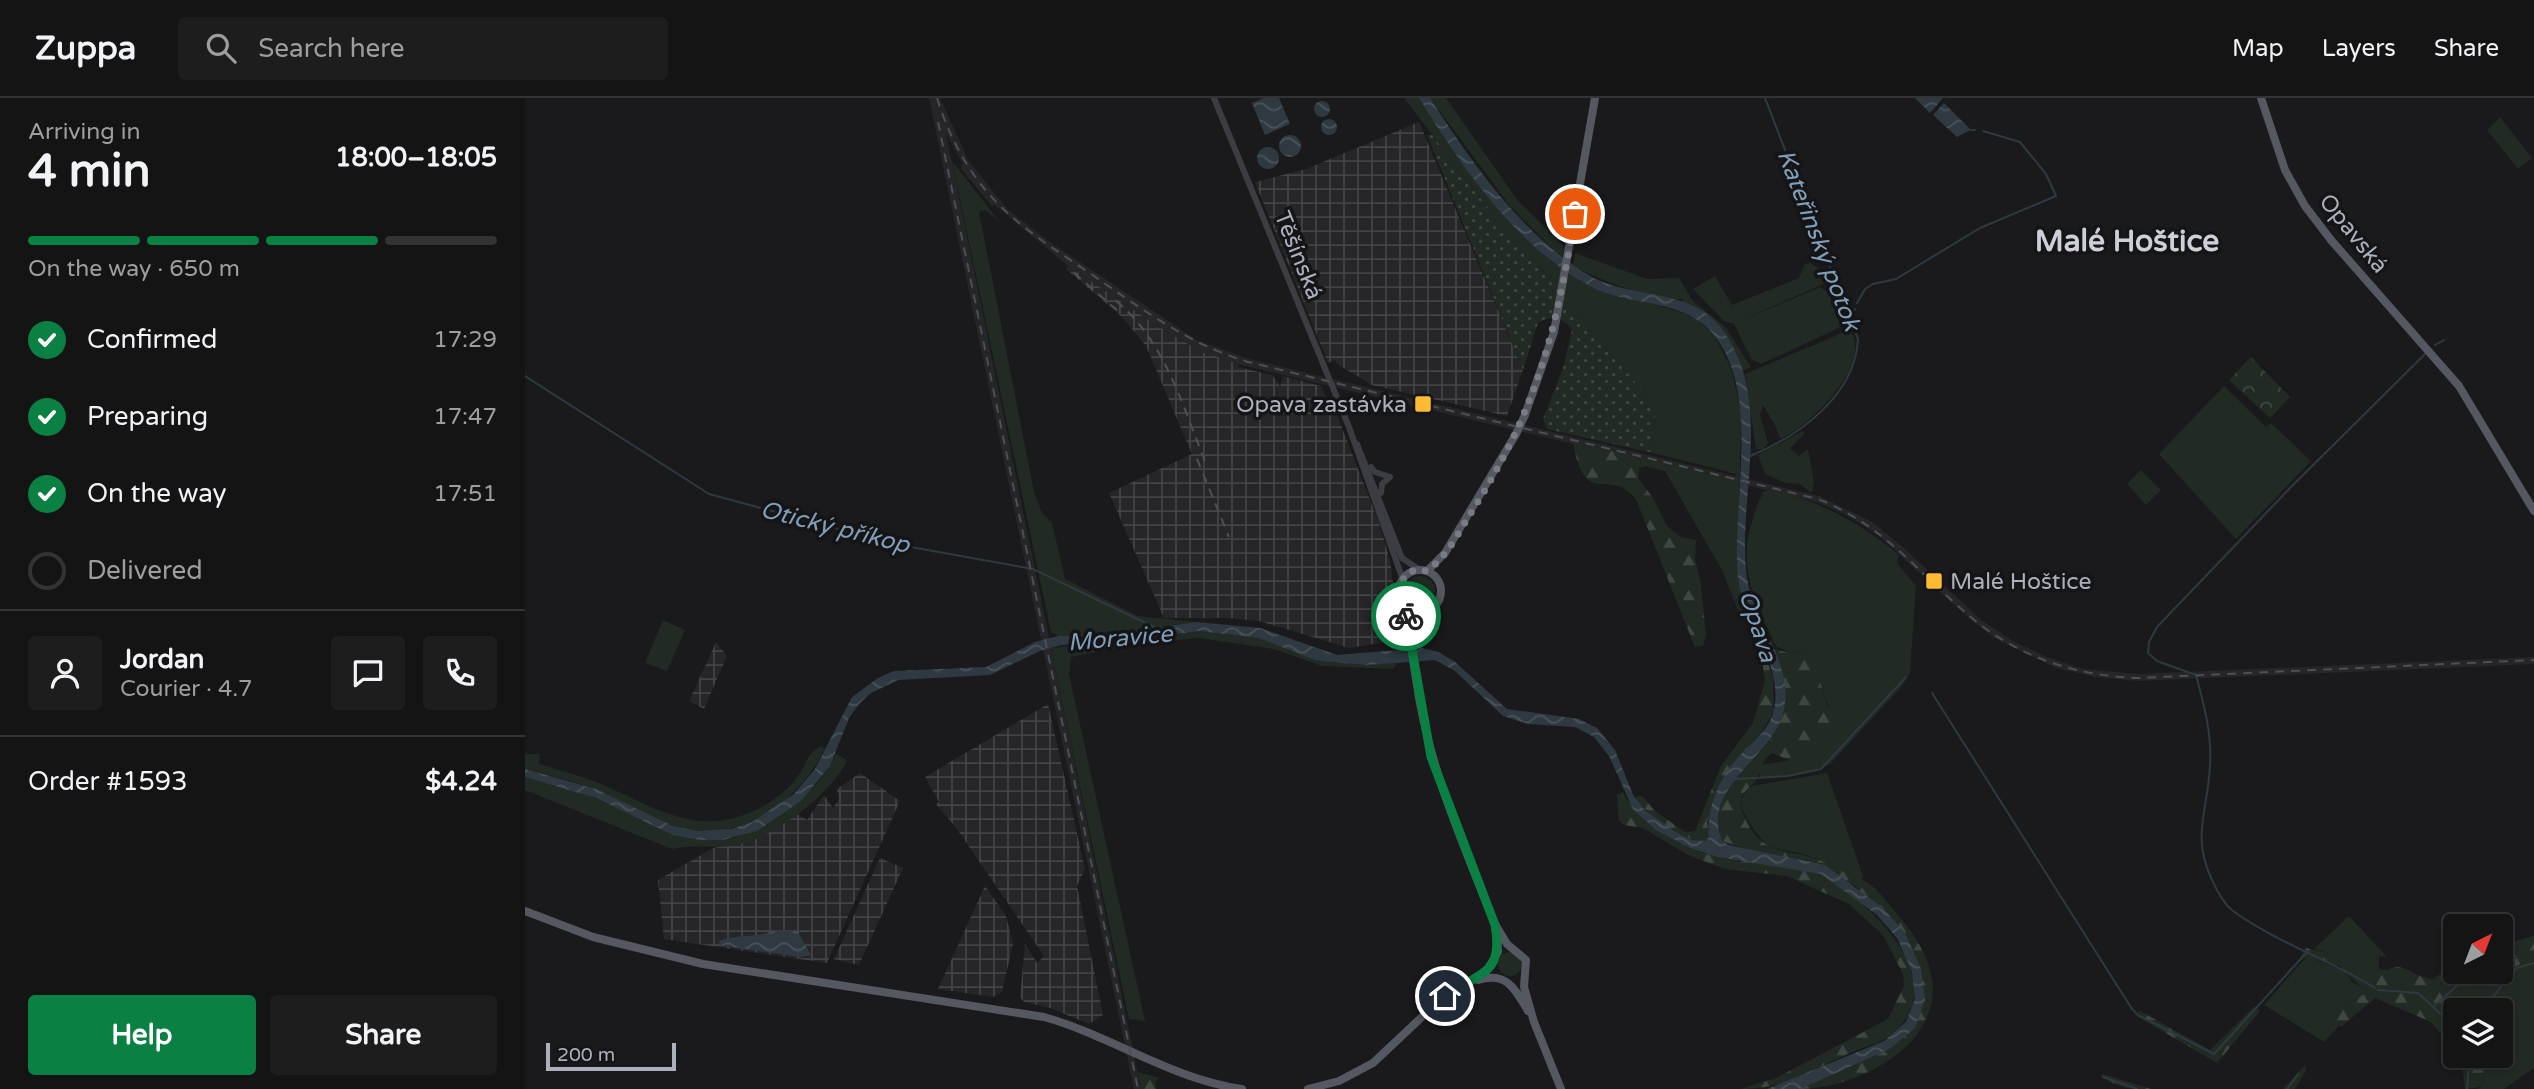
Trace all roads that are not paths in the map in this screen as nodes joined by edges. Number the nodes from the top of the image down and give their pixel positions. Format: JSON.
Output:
{"nodes":[{"id":1,"x":1214,"y":98,"type":"edge"},
{"id":2,"x":1595,"y":98,"type":"edge"},
{"id":3,"x":2261,"y":98,"type":"edge"},
{"id":4,"x":1349,"y":427,"type":"junction"},
{"id":5,"x":1355,"y":438,"type":"junction"},
{"id":6,"x":2534,"y":510,"type":"edge"},
{"id":7,"x":1397,"y":542,"type":"junction"},
{"id":8,"x":1445,"y":553,"type":"junction"},
{"id":9,"x":1423,"y":571,"type":"junction"},
{"id":10,"x":1403,"y":580,"type":"junction"},
{"id":11,"x":1439,"y":582,"type":"junction"},
{"id":12,"x":1403,"y":602,"type":"junction"},
{"id":13,"x":1421,"y":612,"type":"junction"},
{"id":14,"x":1411,"y":645,"type":"junction"},
{"id":15,"x":525,"y":912,"type":"edge"},
{"id":16,"x":1495,"y":925,"type":"junction"},
{"id":17,"x":1514,"y":949,"type":"junction"},
{"id":18,"x":1496,"y":957,"type":"junction"},
{"id":19,"x":1524,"y":973,"type":"junction"},
{"id":20,"x":1504,"y":979,"type":"junction"},
{"id":21,"x":1462,"y":985,"type":"junction"},
{"id":22,"x":1534,"y":1022,"type":"junction"},
{"id":23,"x":1242,"y":1089,"type":"edge"},
{"id":24,"x":1308,"y":1089,"type":"edge"},
{"id":25,"x":1561,"y":1089,"type":"edge"}],
"edges":[{"from":1,"to":4,"type":"street","name":"Těšínská"},
{"from":2,"to":8,"type":"main road","bridge":true},
{"from":3,"to":6,"type":"main road","name":"Opavská"},
{"from":4,"to":5,"type":"street","name":"Těšínská"},
{"from":4,"to":10,"type":"street","name":"Těšínská"},
{"from":5,"to":7,"type":"street","name":"Těšínská"},
{"from":5,"to":7,"type":"street"},
{"from":7,"to":9,"type":"street","name":"Těšínská"},
{"from":8,"to":9,"type":"main road"},
{"from":8,"to":11,"type":"main road"},
{"from":9,"to":10,"type":"main road"},
{"from":9,"to":11,"type":"main road","name":"Těšínská"},
{"from":10,"to":12,"type":"main road","name":"Těšínská"},
{"from":11,"to":13,"type":"main road"},
{"from":12,"to":13,"type":"main road"},
{"from":12,"to":14,"type":"main road","name":"Těšínská"},
{"from":13,"to":14,"type":"main road"},
{"from":14,"to":16,"type":"main road","name":"Těšínská"},
{"from":15,"to":23,"type":"main road"},
{"from":16,"to":17,"type":"main road"},
{"from":16,"to":18,"type":"main road"},
{"from":17,"to":18,"type":"main road"},
{"from":17,"to":19,"type":"main road"},
{"from":18,"to":20,"type":"main road"},
{"from":18,"to":21,"type":"main road"},
{"from":19,"to":20,"type":"main road"},
{"from":19,"to":22,"type":"main road"},
{"from":20,"to":21,"type":"main road"},
{"from":20,"to":22,"type":"main road"},
{"from":21,"to":24,"type":"main road"},
{"from":22,"to":25,"type":"main road"}]}
